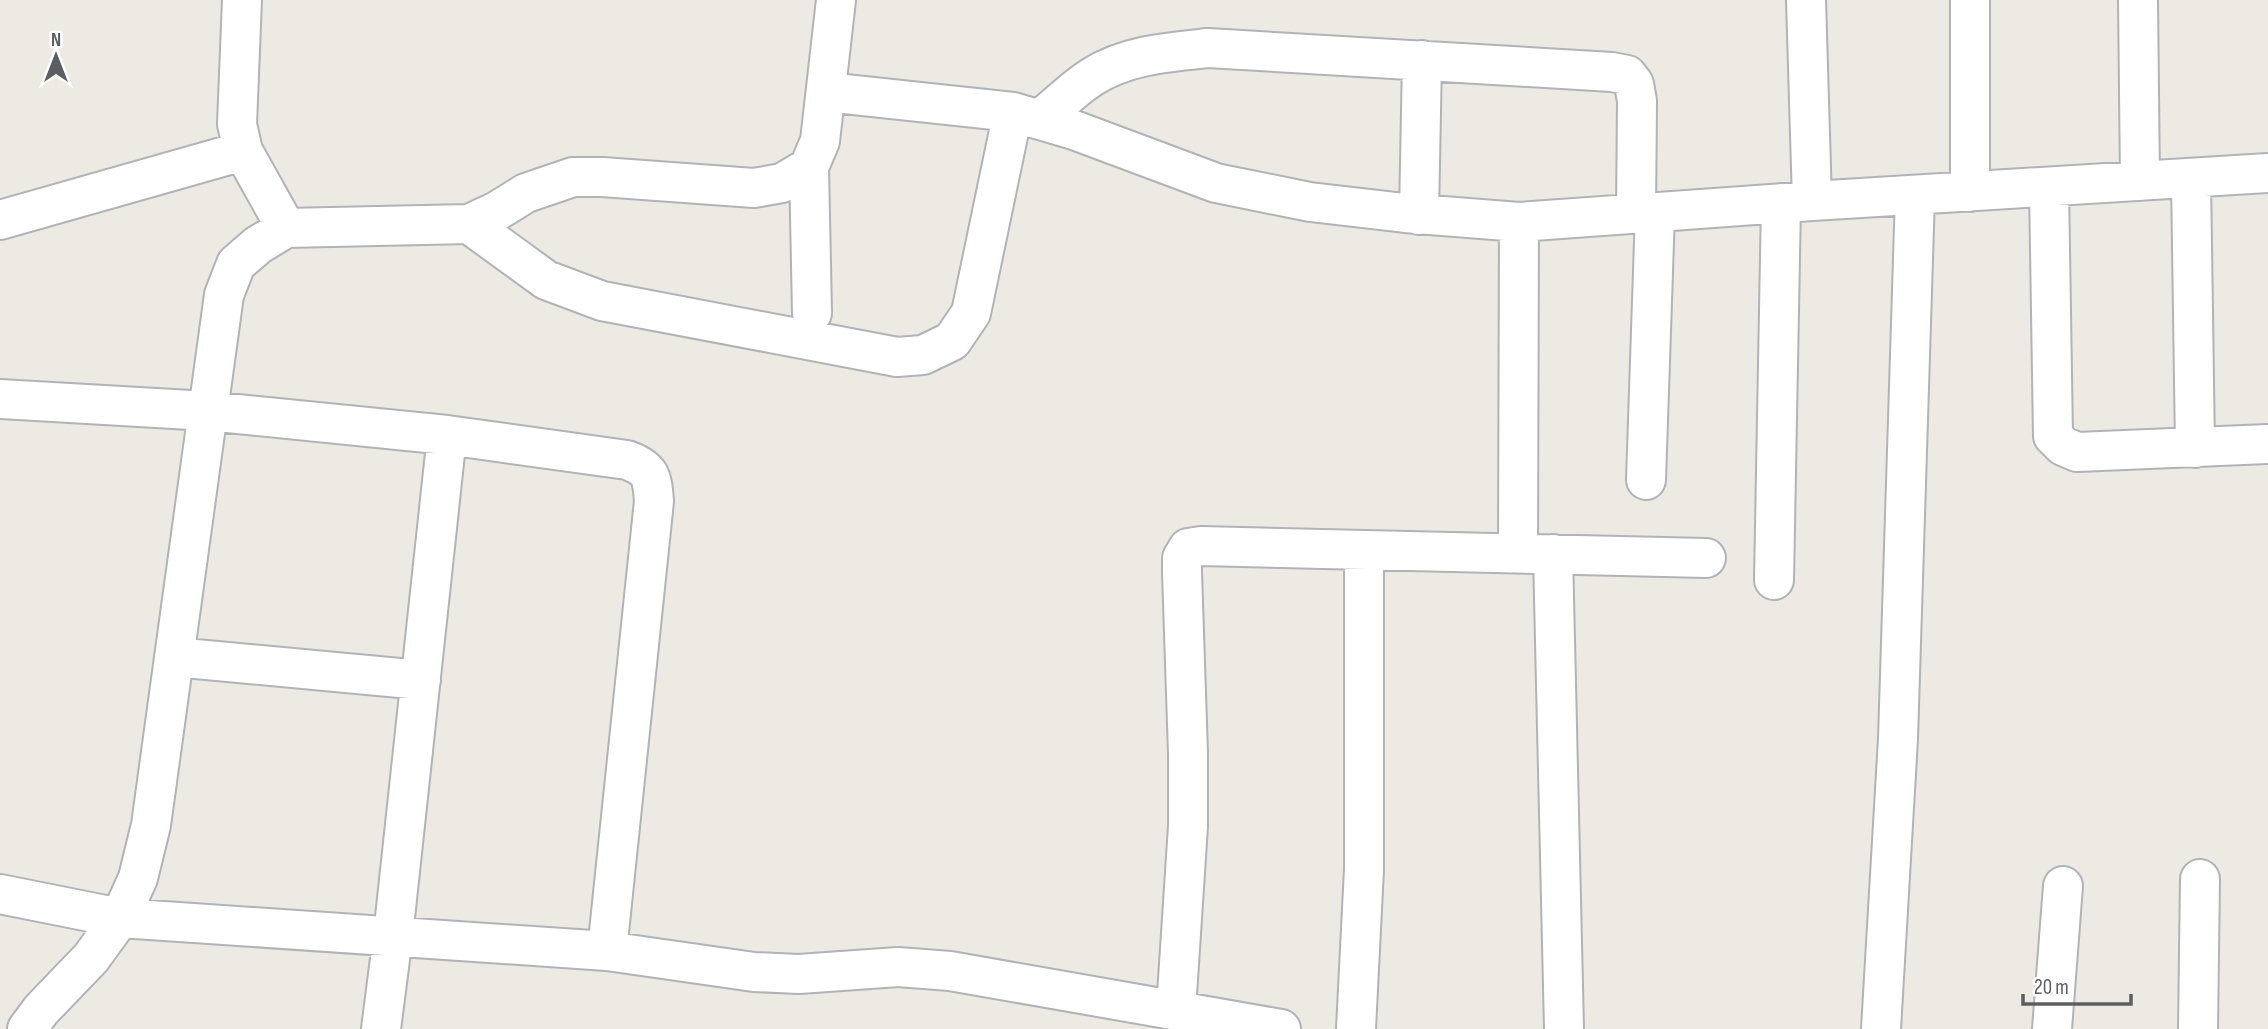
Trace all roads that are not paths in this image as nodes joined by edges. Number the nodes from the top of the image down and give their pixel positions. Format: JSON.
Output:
{"nodes":[{"id":1,"x":243,"y":0,"type":"edge"},
{"id":2,"x":836,"y":0,"type":"edge"},
{"id":3,"x":1806,"y":0,"type":"edge"},
{"id":4,"x":1970,"y":0,"type":"edge"},
{"id":5,"x":2138,"y":0,"type":"edge"},
{"id":6,"x":1422,"y":60,"type":"junction"},
{"id":7,"x":826,"y":92,"type":"junction"},
{"id":8,"x":1027,"y":116,"type":"junction"},
{"id":9,"x":243,"y":151,"type":"junction"},
{"id":10,"x":809,"y":167,"type":"junction"},
{"id":11,"x":2268,"y":173,"type":"edge"},
{"id":12,"x":2191,"y":178,"type":"junction"},
{"id":13,"x":2140,"y":181,"type":"junction"},
{"id":14,"x":2049,"y":187,"type":"junction"},
{"id":15,"x":1970,"y":192,"type":"junction"},
{"id":16,"x":1915,"y":195,"type":"junction"},
{"id":17,"x":1797,"y":202,"type":"junction"},
{"id":18,"x":1645,"y":213,"type":"junction"},
{"id":19,"x":1419,"y":215,"type":"junction"},
{"id":20,"x":0,"y":220,"type":"edge"},
{"id":21,"x":1519,"y":222,"type":"junction"},
{"id":22,"x":469,"y":223,"type":"junction"},
{"id":23,"x":286,"y":228,"type":"junction"},
{"id":24,"x":812,"y":313,"type":"dead end"},
{"id":25,"x":0,"y":398,"type":"edge"},
{"id":26,"x":208,"y":411,"type":"junction"},
{"id":27,"x":447,"y":435,"type":"junction"},
{"id":28,"x":2268,"y":444,"type":"edge"},
{"id":29,"x":2195,"y":448,"type":"junction"},
{"id":30,"x":1646,"y":480,"type":"dead end"},
{"id":31,"x":1364,"y":550,"type":"junction"},
{"id":32,"x":1535,"y":553,"type":"junction"},
{"id":33,"x":1706,"y":558,"type":"dead end"},
{"id":34,"x":1774,"y":580,"type":"dead end"},
{"id":35,"x":174,"y":657,"type":"junction"},
{"id":36,"x":421,"y":680,"type":"junction"},
{"id":37,"x":2200,"y":879,"type":"dead end"},
{"id":38,"x":2063,"y":886,"type":"dead end"},
{"id":39,"x":0,"y":894,"type":"edge"},
{"id":40,"x":120,"y":918,"type":"junction"},
{"id":41,"x":393,"y":936,"type":"junction"},
{"id":42,"x":607,"y":951,"type":"junction"},
{"id":43,"x":1176,"y":1010,"type":"junction"},
{"id":44,"x":27,"y":1029,"type":"edge"},
{"id":45,"x":381,"y":1029,"type":"edge"},
{"id":46,"x":1281,"y":1029,"type":"edge"},
{"id":47,"x":1356,"y":1029,"type":"edge"},
{"id":48,"x":1564,"y":1029,"type":"edge"},
{"id":49,"x":1881,"y":1029,"type":"edge"},
{"id":50,"x":2052,"y":1029,"type":"edge"},
{"id":51,"x":2198,"y":1029,"type":"edge"}],
"edges":[{"from":1,"to":9,"type":"street"},
{"from":2,"to":7,"type":"street"},
{"from":3,"to":17,"type":"street"},
{"from":4,"to":15,"type":"street"},
{"from":5,"to":13,"type":"street"},
{"from":6,"to":8,"type":"street"},
{"from":6,"to":18,"type":"street"},
{"from":6,"to":19,"type":"street"},
{"from":7,"to":8,"type":"street"},
{"from":7,"to":10,"type":"street"},
{"from":8,"to":19,"type":"street"},
{"from":8,"to":22,"type":"street"},
{"from":9,"to":20,"type":"street"},
{"from":9,"to":23,"type":"street"},
{"from":10,"to":22,"type":"street"},
{"from":10,"to":24,"type":"street"},
{"from":11,"to":12,"type":"street"},
{"from":12,"to":13,"type":"street"},
{"from":12,"to":29,"type":"street"},
{"from":13,"to":14,"type":"street"},
{"from":14,"to":15,"type":"street"},
{"from":14,"to":29,"type":"street"},
{"from":15,"to":16,"type":"street"},
{"from":16,"to":17,"type":"street"},
{"from":16,"to":49,"type":"street"},
{"from":17,"to":18,"type":"street"},
{"from":17,"to":34,"type":"street"},
{"from":18,"to":21,"type":"street"},
{"from":18,"to":30,"type":"street"},
{"from":19,"to":21,"type":"street"},
{"from":21,"to":32,"type":"street"},
{"from":22,"to":23,"type":"street"},
{"from":23,"to":26,"type":"street"},
{"from":25,"to":26,"type":"street"},
{"from":26,"to":27,"type":"street"},
{"from":26,"to":35,"type":"street"},
{"from":27,"to":36,"type":"street"},
{"from":27,"to":42,"type":"street"},
{"from":28,"to":29,"type":"street"},
{"from":31,"to":32,"type":"street"},
{"from":31,"to":43,"type":"street"},
{"from":31,"to":47,"type":"street"},
{"from":32,"to":33,"type":"street"},
{"from":32,"to":48,"type":"street"},
{"from":35,"to":36,"type":"street"},
{"from":35,"to":40,"type":"street"},
{"from":36,"to":41,"type":"street"},
{"from":37,"to":51,"type":"street"},
{"from":38,"to":50,"type":"street"},
{"from":39,"to":40,"type":"street"},
{"from":40,"to":41,"type":"street"},
{"from":40,"to":44,"type":"street"},
{"from":41,"to":42,"type":"street"},
{"from":41,"to":45,"type":"street"},
{"from":42,"to":43,"type":"street"},
{"from":43,"to":46,"type":"street"}]}
